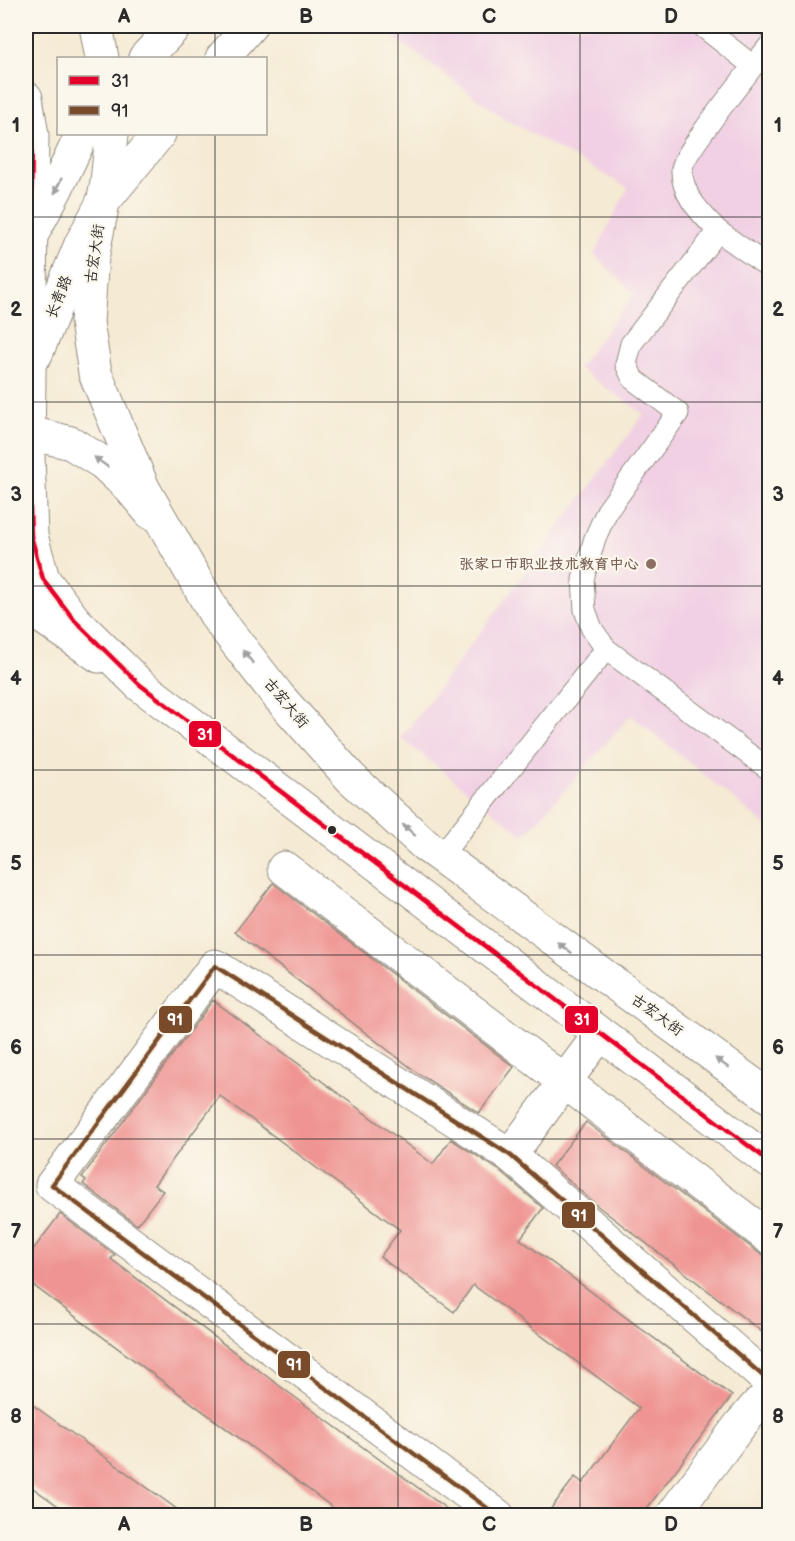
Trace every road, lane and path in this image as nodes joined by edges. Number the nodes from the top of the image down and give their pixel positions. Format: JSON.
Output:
{"nodes":[{"id":1,"x":96,"y":26,"type":"edge"},
{"id":2,"x":175,"y":26,"type":"edge"},
{"id":3,"x":249,"y":26,"type":"edge"},
{"id":4,"x":702,"y":26,"type":"edge"},
{"id":5,"x":770,"y":45,"type":"edge"},
{"id":6,"x":102,"y":57,"type":"edge"},
{"id":7,"x":146,"y":57,"type":"edge"},
{"id":8,"x":223,"y":57,"type":"edge"},
{"id":9,"x":753,"y":66,"type":"junction"},
{"id":10,"x":26,"y":98,"type":"edge"},
{"id":11,"x":82,"y":135,"type":"edge"},
{"id":12,"x":112,"y":135,"type":"edge"},
{"id":13,"x":158,"y":135,"type":"edge"},
{"id":14,"x":103,"y":202,"type":"junction"},
{"id":15,"x":718,"y":231,"type":"junction"},
{"id":16,"x":28,"y":240,"type":"edge"},
{"id":17,"x":770,"y":268,"type":"edge"},
{"id":18,"x":27,"y":372,"type":"edge"},
{"id":19,"x":27,"y":432,"type":"edge"},
{"id":20,"x":170,"y":535,"type":"junction"},
{"id":21,"x":26,"y":607,"type":"edge"},
{"id":22,"x":606,"y":649,"type":"junction"},
{"id":23,"x":139,"y":684,"type":"junction"},
{"id":24,"x":770,"y":770,"type":"edge"},
{"id":25,"x":440,"y":857,"type":"junction"},
{"id":26,"x":284,"y":868,"type":"dead end"},
{"id":27,"x":600,"y":1034,"type":"junction"},
{"id":28,"x":564,"y":1082,"type":"junction"},
{"id":29,"x":770,"y":1097,"type":"edge"},
{"id":30,"x":510,"y":1155,"type":"junction"},
{"id":31,"x":770,"y":1162,"type":"edge"},
{"id":32,"x":770,"y":1238,"type":"edge"},
{"id":33,"x":770,"y":1382,"type":"edge"},
{"id":34,"x":770,"y":1398,"type":"edge"},
{"id":35,"x":498,"y":1515,"type":"edge"},
{"id":36,"x":672,"y":1515,"type":"edge"}],
"edges":[{"from":1,"to":6,"type":"main road"},
{"from":2,"to":7,"type":"main road"},
{"from":3,"to":8,"type":"main road"},
{"from":4,"to":9,"type":"lane"},
{"from":5,"to":9,"type":"lane"},
{"from":9,"to":15,"type":"lane"},
{"from":10,"to":16,"type":"main road"},
{"from":11,"to":16,"type":"main road","one_way":true},
{"from":12,"to":14,"type":"main road","name":"古宏大街"},
{"from":13,"to":14,"type":"main road","name":"长青路"},
{"from":14,"to":18,"type":"main road","name":"长青路"},
{"from":14,"to":20,"type":"main road","name":"古宏大街"},
{"from":15,"to":17,"type":"lane"},
{"from":15,"to":22,"type":"lane"},
{"from":16,"to":18,"type":"main road"},
{"from":18,"to":19,"type":"main road"},
{"from":20,"to":19,"type":"main road","one_way":true},
{"from":19,"to":23,"type":"main road"},
{"from":25,"to":20,"type":"main road","name":"古宏大街","one_way":true},
{"from":21,"to":23,"type":"main road"},
{"from":22,"to":24,"type":"lane"},
{"from":22,"to":25,"type":"lane"},
{"from":23,"to":27,"type":"main road"},
{"from":29,"to":25,"type":"main road","name":"古宏大街","one_way":true},
{"from":26,"to":28,"type":"main road"},
{"from":27,"to":28,"type":"main road"},
{"from":27,"to":31,"type":"main road"},
{"from":28,"to":30,"type":"main road"},
{"from":28,"to":32,"type":"main road"},
{"from":30,"to":33,"type":"main road"},
{"from":30,"to":35,"type":"main road"},
{"from":34,"to":36,"type":"main road"}]}
